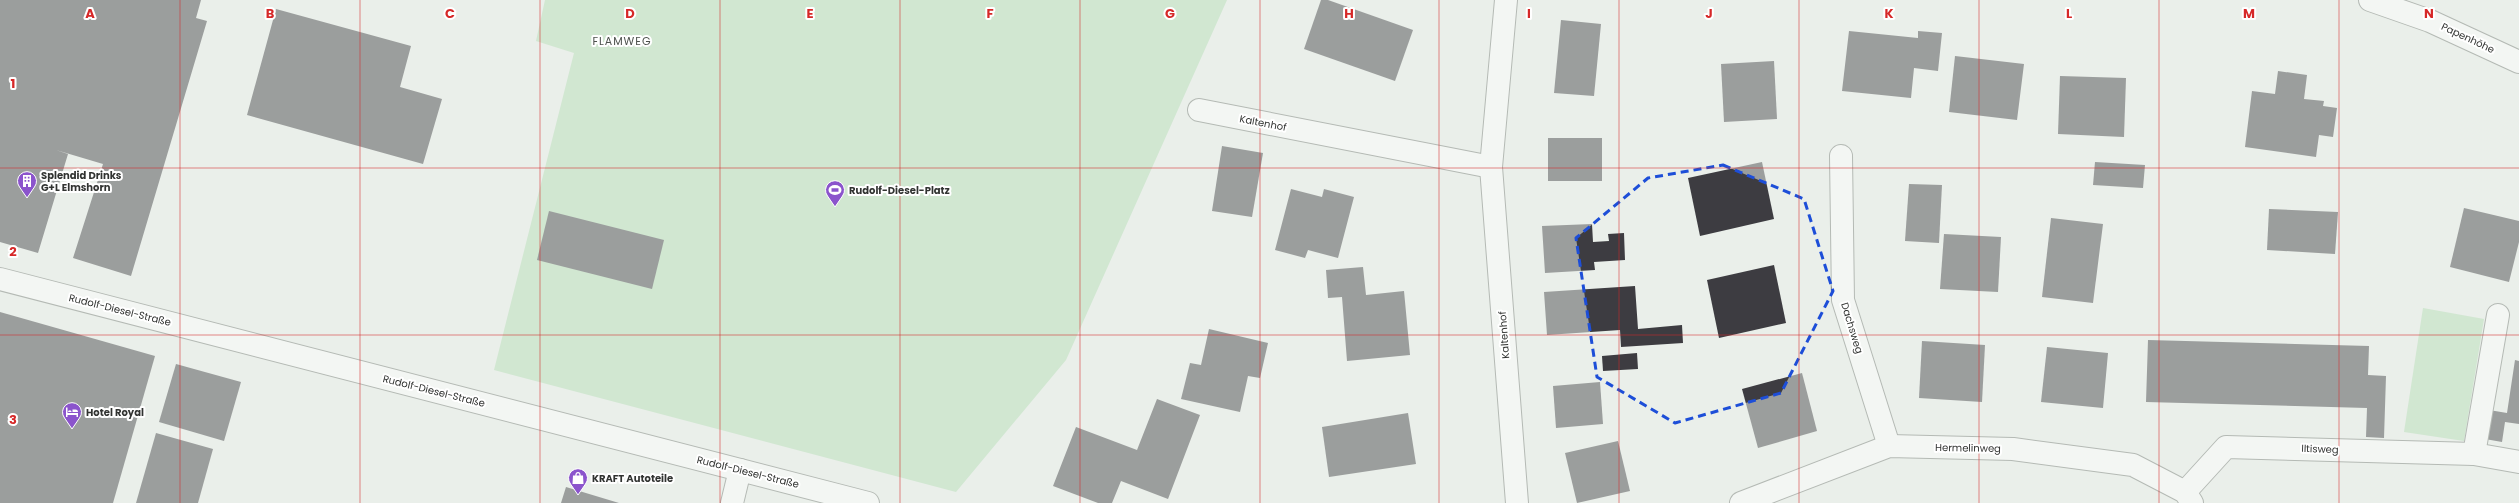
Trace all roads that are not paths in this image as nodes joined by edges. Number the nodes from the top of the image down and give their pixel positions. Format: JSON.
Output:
{"nodes":[{"id":1,"x":1506,"y":0,"type":"edge"},
{"id":2,"x":2370,"y":0,"type":"edge"},
{"id":3,"x":2519,"y":62,"type":"edge"},
{"id":4,"x":1200,"y":110,"type":"dead end"},
{"id":5,"x":1841,"y":156,"type":"dead end"},
{"id":6,"x":1492,"y":167,"type":"junction"},
{"id":7,"x":0,"y":279,"type":"edge"},
{"id":8,"x":2498,"y":315,"type":"dead end"},
{"id":9,"x":1889,"y":446,"type":"junction"},
{"id":10,"x":2474,"y":454,"type":"junction"},
{"id":11,"x":2519,"y":462,"type":"edge"},
{"id":12,"x":740,"y":470,"type":"junction"},
{"id":13,"x":2189,"y":497,"type":"edge"},
{"id":14,"x":1512,"y":502,"type":"edge"},
{"id":15,"x":732,"y":503,"type":"edge"},
{"id":16,"x":868,"y":503,"type":"edge"},
{"id":17,"x":1741,"y":503,"type":"edge"}],
"edges":[{"from":1,"to":6,"type":"street","name":"Kaltenhof"},
{"from":2,"to":3,"type":"street","name":"Papenhöhe"},
{"from":4,"to":6,"type":"street","name":"Kaltenhof"},
{"from":5,"to":9,"type":"street","name":"Dachsweg"},
{"from":6,"to":14,"type":"street","name":"Kaltenhof"},
{"from":7,"to":12,"type":"street","name":"Rudolf-Diesel-Straße"},
{"from":8,"to":10,"type":"street"},
{"from":9,"to":13,"type":"street","name":"Hermelinweg"},
{"from":9,"to":17,"type":"street","name":"Hermelinweg"},
{"from":10,"to":11,"type":"street","name":"Iltisweg"},
{"from":10,"to":13,"type":"street","name":"Iltisweg"},
{"from":12,"to":15,"type":"street"},
{"from":12,"to":16,"type":"street","name":"Rudolf-Diesel-Straße"}]}
